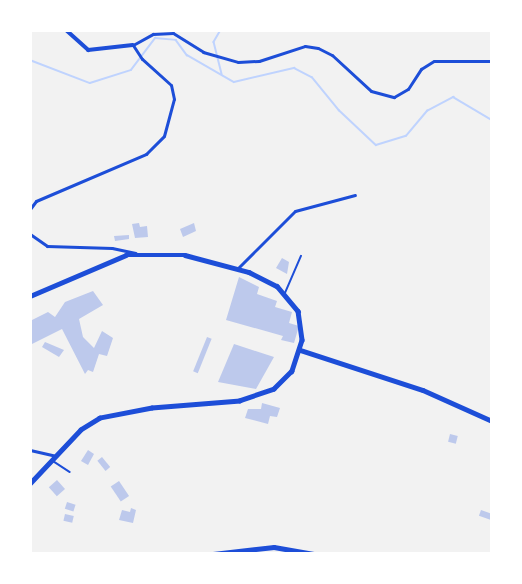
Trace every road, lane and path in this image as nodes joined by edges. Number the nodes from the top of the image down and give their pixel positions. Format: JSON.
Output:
{"nodes":[{"id":1,"x":66,"y":30,"type":"edge"},
{"id":2,"x":133,"y":45,"type":"junction"},
{"id":3,"x":492,"y":61,"type":"edge"},
{"id":4,"x":355,"y":195,"type":"dead end"},
{"id":5,"x":30,"y":209,"type":"edge"},
{"id":6,"x":30,"y":234,"type":"edge"},
{"id":7,"x":135,"y":253,"type":"junction"},
{"id":8,"x":301,"y":256,"type":"dead end"},
{"id":9,"x":237,"y":269,"type":"junction"},
{"id":10,"x":285,"y":293,"type":"junction"},
{"id":11,"x":30,"y":296,"type":"edge"},
{"id":12,"x":300,"y":350,"type":"junction"},
{"id":13,"x":492,"y":421,"type":"edge"},
{"id":14,"x":30,"y":450,"type":"edge"},
{"id":15,"x":54,"y":458,"type":"junction"},
{"id":16,"x":70,"y":472,"type":"dead end"},
{"id":17,"x":30,"y":484,"type":"edge"},
{"id":18,"x":213,"y":554,"type":"edge"},
{"id":19,"x":312,"y":554,"type":"edge"}],
"edges":[{"from":1,"to":2,"type":"street"},
{"from":2,"to":3,"type":"street"},
{"from":2,"to":5,"type":"street"},
{"from":4,"to":9,"type":"street"},
{"from":6,"to":7,"type":"street"},
{"from":7,"to":9,"type":"main road"},
{"from":7,"to":11,"type":"main road"},
{"from":8,"to":10,"type":"lane"},
{"from":9,"to":10,"type":"main road"},
{"from":10,"to":12,"type":"main road"},
{"from":12,"to":13,"type":"main road"},
{"from":12,"to":15,"type":"main road"},
{"from":14,"to":15,"type":"street"},
{"from":15,"to":16,"type":"lane"},
{"from":15,"to":17,"type":"main road"},
{"from":18,"to":19,"type":"main road"}]}
